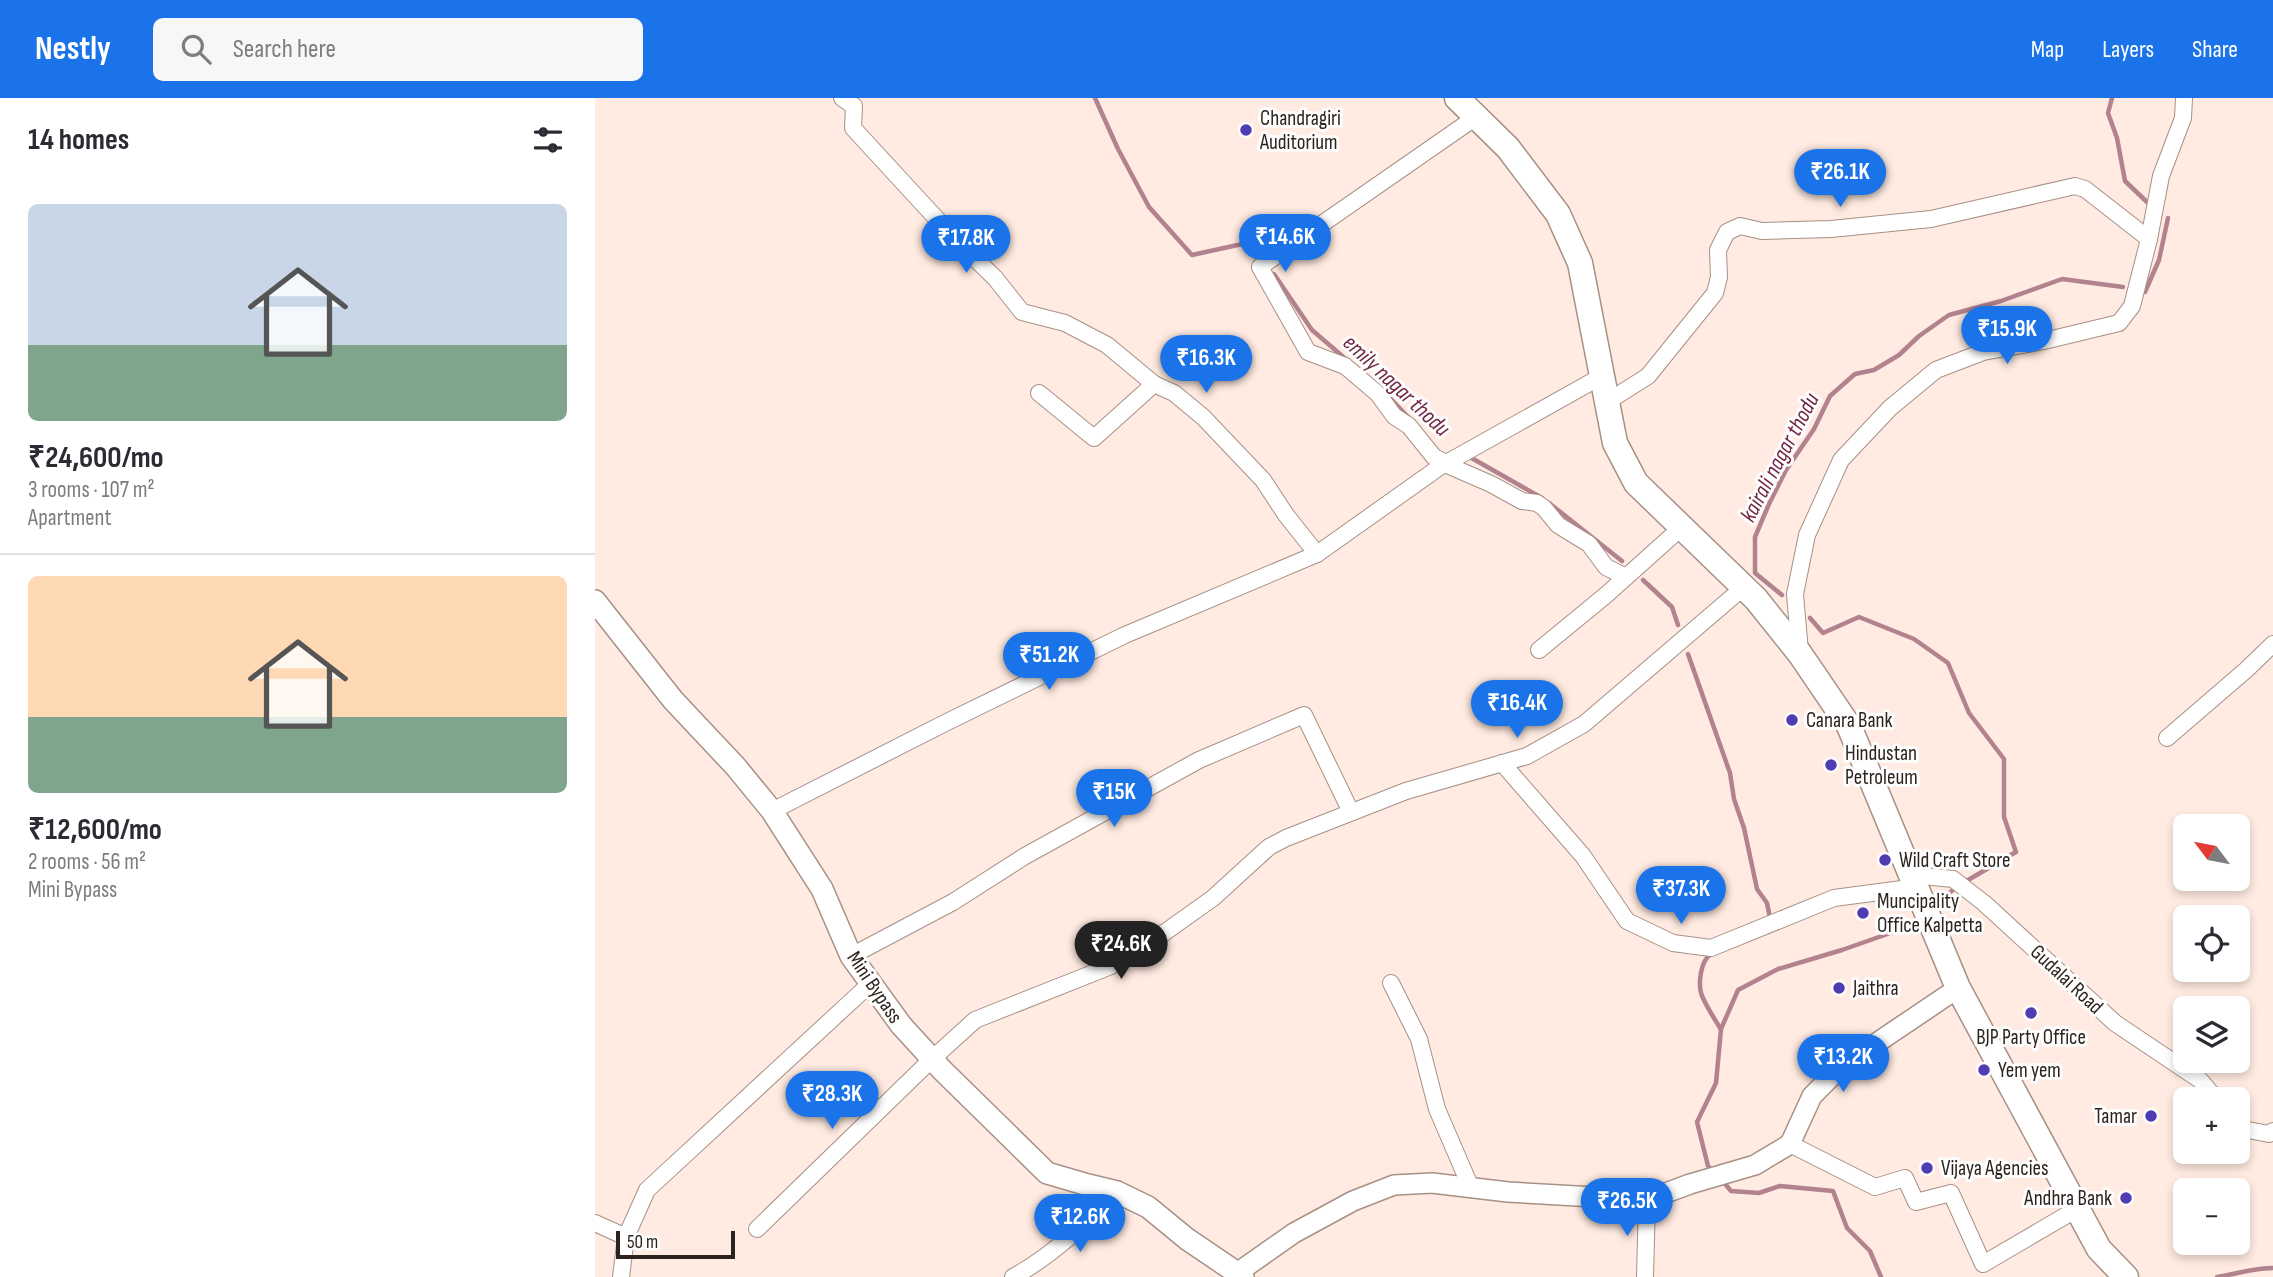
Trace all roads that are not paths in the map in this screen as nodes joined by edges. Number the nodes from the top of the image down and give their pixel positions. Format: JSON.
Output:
{"nodes":[{"id":1,"x":842,"y":98,"type":"edge"},
{"id":2,"x":1457,"y":98,"type":"edge"},
{"id":3,"x":2184,"y":98,"type":"edge"},
{"id":4,"x":1476,"y":117,"type":"junction"},
{"id":5,"x":2149,"y":239,"type":"junction"},
{"id":6,"x":1602,"y":376,"type":"junction"},
{"id":7,"x":1154,"y":384,"type":"junction"},
{"id":8,"x":1039,"y":393,"type":"dead end"},
{"id":9,"x":1607,"y":402,"type":"junction"},
{"id":10,"x":1446,"y":463,"type":"junction"},
{"id":11,"x":1682,"y":527,"type":"junction"},
{"id":12,"x":1317,"y":554,"type":"junction"},
{"id":13,"x":1626,"y":577,"type":"junction"},
{"id":14,"x":1744,"y":587,"type":"junction"},
{"id":15,"x":595,"y":601,"type":"edge"},
{"id":16,"x":2273,"y":644,"type":"edge"},
{"id":17,"x":1539,"y":650,"type":"dead end"},
{"id":18,"x":1800,"y":654,"type":"junction"},
{"id":19,"x":2167,"y":738,"type":"dead end"},
{"id":20,"x":1502,"y":763,"type":"junction"},
{"id":21,"x":772,"y":811,"type":"junction"},
{"id":22,"x":1351,"y":812,"type":"junction"},
{"id":23,"x":1921,"y":896,"type":"junction"},
{"id":24,"x":851,"y":956,"type":"junction"},
{"id":25,"x":871,"y":983,"type":"junction"},
{"id":26,"x":1391,"y":983,"type":"dead end"},
{"id":27,"x":1958,"y":988,"type":"junction"},
{"id":28,"x":932,"y":1059,"type":"junction"},
{"id":29,"x":2206,"y":1087,"type":"edge"},
{"id":30,"x":2250,"y":1130,"type":"edge"},
{"id":31,"x":2273,"y":1131,"type":"edge"},
{"id":32,"x":1790,"y":1144,"type":"junction"},
{"id":33,"x":1471,"y":1188,"type":"junction"},
{"id":34,"x":1117,"y":1192,"type":"junction"},
{"id":35,"x":1647,"y":1200,"type":"junction"},
{"id":36,"x":2077,"y":1209,"type":"junction"},
{"id":37,"x":595,"y":1223,"type":"edge"},
{"id":38,"x":757,"y":1230,"type":"dead end"},
{"id":39,"x":626,"y":1237,"type":"junction"},
{"id":40,"x":1240,"y":1275,"type":"edge"},
{"id":41,"x":621,"y":1277,"type":"edge"},
{"id":42,"x":1013,"y":1277,"type":"edge"},
{"id":43,"x":1645,"y":1277,"type":"edge"},
{"id":44,"x":2126,"y":1277,"type":"edge"}],
"edges":[{"from":1,"to":7,"type":"street"},
{"from":2,"to":4,"type":"main road"},
{"from":3,"to":5,"type":"street"},
{"from":4,"to":6,"type":"main road"},
{"from":4,"to":10,"type":"street"},
{"from":5,"to":9,"type":"street"},
{"from":5,"to":18,"type":"street"},
{"from":6,"to":9,"type":"main road"},
{"from":6,"to":10,"type":"street"},
{"from":7,"to":8,"type":"street"},
{"from":7,"to":12,"type":"street"},
{"from":9,"to":11,"type":"main road"},
{"from":10,"to":12,"type":"street"},
{"from":10,"to":13,"type":"street"},
{"from":11,"to":13,"type":"street"},
{"from":11,"to":14,"type":"main road"},
{"from":12,"to":21,"type":"street"},
{"from":13,"to":17,"type":"street"},
{"from":14,"to":18,"type":"main road"},
{"from":14,"to":20,"type":"street"},
{"from":15,"to":21,"type":"main road","name":"Mini Bypass"},
{"from":16,"to":19,"type":"street"},
{"from":18,"to":23,"type":"main road"},
{"from":20,"to":22,"type":"street"},
{"from":20,"to":23,"type":"street","name":"Gudalai Road"},
{"from":21,"to":24,"type":"main road","name":"Mini Bypass"},
{"from":22,"to":24,"type":"street"},
{"from":22,"to":28,"type":"street"},
{"from":23,"to":27,"type":"main road"},
{"from":23,"to":29,"type":"street","name":"Gudalai Road"},
{"from":24,"to":25,"type":"main road","name":"Mini Bypass"},
{"from":25,"to":28,"type":"main road","name":"Mini Bypass"},
{"from":25,"to":39,"type":"street"},
{"from":26,"to":33,"type":"street"},
{"from":27,"to":32,"type":"street"},
{"from":27,"to":36,"type":"main road"},
{"from":28,"to":34,"type":"main road","name":"Mini Bypass"},
{"from":28,"to":38,"type":"street"},
{"from":30,"to":31,"type":"street"},
{"from":32,"to":35,"type":"street"},
{"from":32,"to":36,"type":"street"},
{"from":33,"to":35,"type":"street"},
{"from":33,"to":40,"type":"street"},
{"from":34,"to":40,"type":"main road","name":"Mini Bypass"},
{"from":34,"to":42,"type":"street"},
{"from":35,"to":43,"type":"street"},
{"from":36,"to":44,"type":"main road"},
{"from":37,"to":39,"type":"street"},
{"from":39,"to":41,"type":"street"}]}
